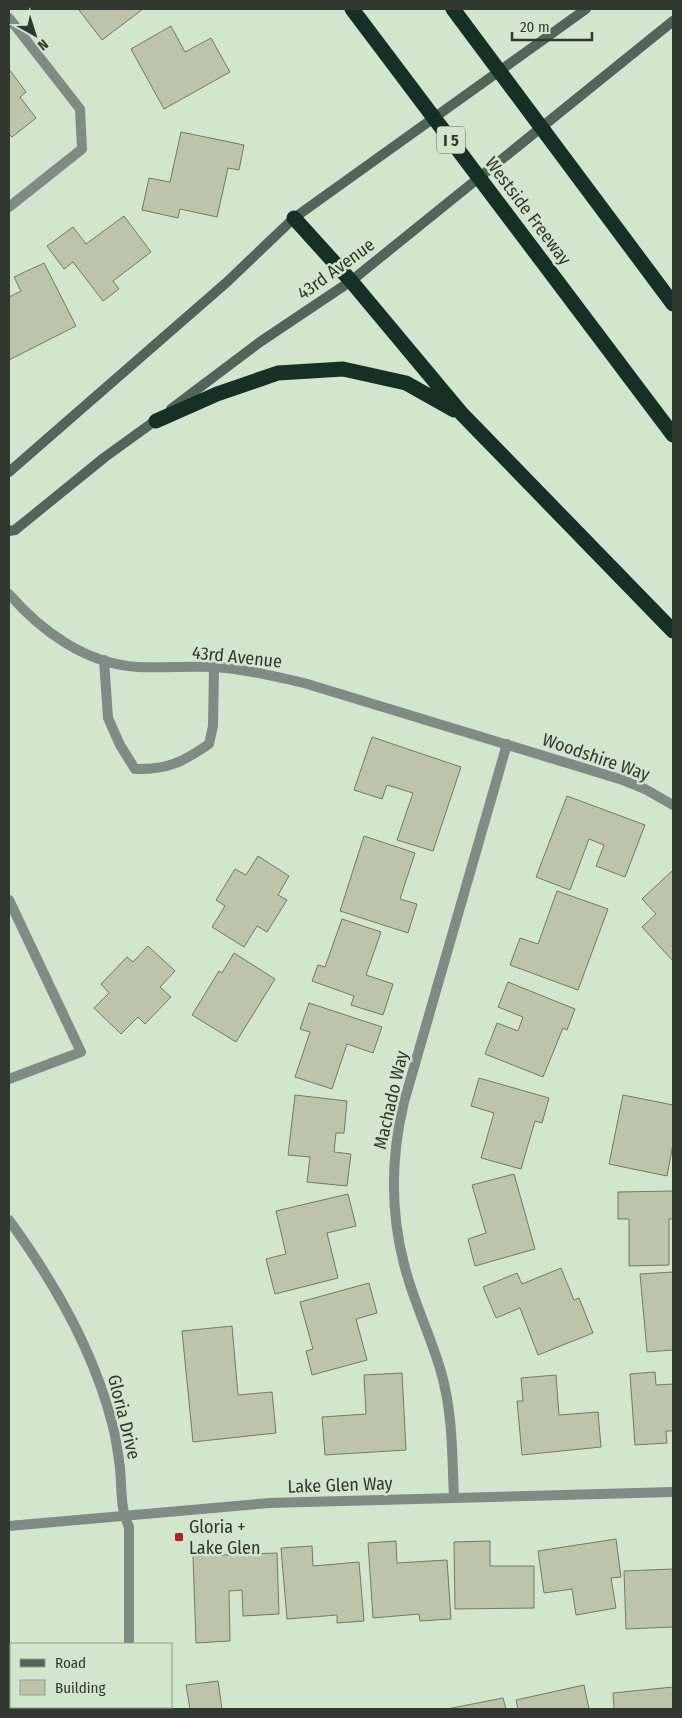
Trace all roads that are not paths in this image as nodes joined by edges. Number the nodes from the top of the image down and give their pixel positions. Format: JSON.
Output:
{"nodes":[{"id":1,"x":352,"y":9,"type":"edge"},
{"id":2,"x":453,"y":9,"type":"edge"},
{"id":3,"x":586,"y":9,"type":"edge"},
{"id":4,"x":9,"y":18,"type":"edge"},
{"id":5,"x":673,"y":21,"type":"edge"},
{"id":6,"x":9,"y":207,"type":"edge"},
{"id":7,"x":294,"y":218,"type":"junction"},
{"id":8,"x":351,"y":281,"type":"junction"},
{"id":9,"x":673,"y":304,"type":"edge"},
{"id":10,"x":462,"y":414,"type":"junction"},
{"id":11,"x":156,"y":421,"type":"junction"},
{"id":12,"x":673,"y":436,"type":"edge"},
{"id":13,"x":9,"y":472,"type":"edge"},
{"id":14,"x":9,"y":531,"type":"edge"},
{"id":15,"x":9,"y":594,"type":"edge"},
{"id":16,"x":673,"y":631,"type":"edge"},
{"id":17,"x":104,"y":660,"type":"junction"},
{"id":18,"x":214,"y":668,"type":"junction"},
{"id":19,"x":507,"y":744,"type":"junction"},
{"id":20,"x":673,"y":805,"type":"edge"},
{"id":21,"x":9,"y":900,"type":"edge"},
{"id":22,"x":9,"y":1079,"type":"edge"},
{"id":23,"x":9,"y":1220,"type":"edge"},
{"id":24,"x":673,"y":1492,"type":"edge"},
{"id":25,"x":454,"y":1498,"type":"junction"},
{"id":26,"x":124,"y":1517,"type":"junction"},
{"id":27,"x":9,"y":1526,"type":"edge"},
{"id":28,"x":129,"y":1643,"type":"edge"}],
"edges":[{"from":1,"to":12,"type":"highway","name":"Westside Freeway","number":"I 5"},
{"from":2,"to":9,"type":"highway"},
{"from":3,"to":7,"type":"main road"},
{"from":4,"to":6,"type":"street"},
{"from":5,"to":8,"type":"main road","name":"43rd Avenue"},
{"from":7,"to":8,"type":"highway"},
{"from":7,"to":13,"type":"main road"},
{"from":8,"to":10,"type":"highway"},
{"from":8,"to":11,"type":"main road","name":"43rd Avenue"},
{"from":10,"to":11,"type":"highway"},
{"from":10,"to":16,"type":"highway"},
{"from":11,"to":14,"type":"main road","name":"43rd Avenue"},
{"from":15,"to":17,"type":"street","name":"43rd Avenue"},
{"from":17,"to":18,"type":"street","name":"43rd Avenue"},
{"from":17,"to":18,"type":"street"},
{"from":18,"to":19,"type":"street","name":"43rd Avenue"},
{"from":19,"to":20,"type":"street","name":"Woodshire Way"},
{"from":19,"to":25,"type":"street","name":"Machado Way"},
{"from":21,"to":22,"type":"street"},
{"from":23,"to":26,"type":"street","name":"Gloria Drive"},
{"from":24,"to":25,"type":"street","name":"Lake Glen Way"},
{"from":25,"to":26,"type":"street","name":"Lake Glen Way"},
{"from":26,"to":27,"type":"street","name":"Lake Glen Way"},
{"from":26,"to":28,"type":"street","name":"Gloria Drive"}]}
